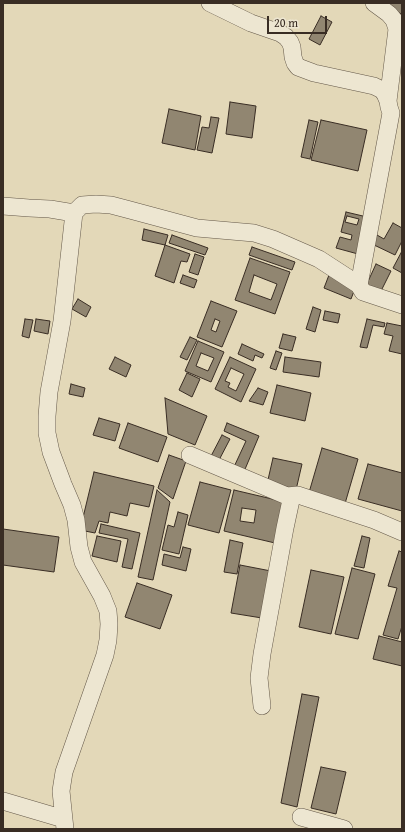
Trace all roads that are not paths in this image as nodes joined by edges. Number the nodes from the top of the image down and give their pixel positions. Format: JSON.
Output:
{"nodes":[{"id":1,"x":210,"y":3,"type":"edge"},
{"id":2,"x":374,"y":3,"type":"edge"},
{"id":3,"x":388,"y":101,"type":"junction"},
{"id":4,"x":3,"y":206,"type":"edge"},
{"id":5,"x":74,"y":213,"type":"junction"},
{"id":6,"x":359,"y":285,"type":"junction"},
{"id":7,"x":402,"y":305,"type":"edge"},
{"id":8,"x":190,"y":455,"type":"dead end"},
{"id":9,"x":287,"y":496,"type":"junction"},
{"id":10,"x":402,"y":532,"type":"edge"},
{"id":11,"x":262,"y":706,"type":"dead end"},
{"id":12,"x":3,"y":801,"type":"edge"},
{"id":13,"x":301,"y":817,"type":"dead end"},
{"id":14,"x":65,"y":824,"type":"edge"},
{"id":15,"x":344,"y":829,"type":"edge"}],
"edges":[{"from":1,"to":3,"type":"street"},
{"from":2,"to":3,"type":"street"},
{"from":3,"to":6,"type":"street"},
{"from":4,"to":5,"type":"street"},
{"from":5,"to":6,"type":"street"},
{"from":5,"to":14,"type":"street"},
{"from":6,"to":7,"type":"street"},
{"from":8,"to":9,"type":"street"},
{"from":9,"to":10,"type":"street"},
{"from":9,"to":11,"type":"street"},
{"from":12,"to":14,"type":"street"},
{"from":13,"to":15,"type":"street"}]}
